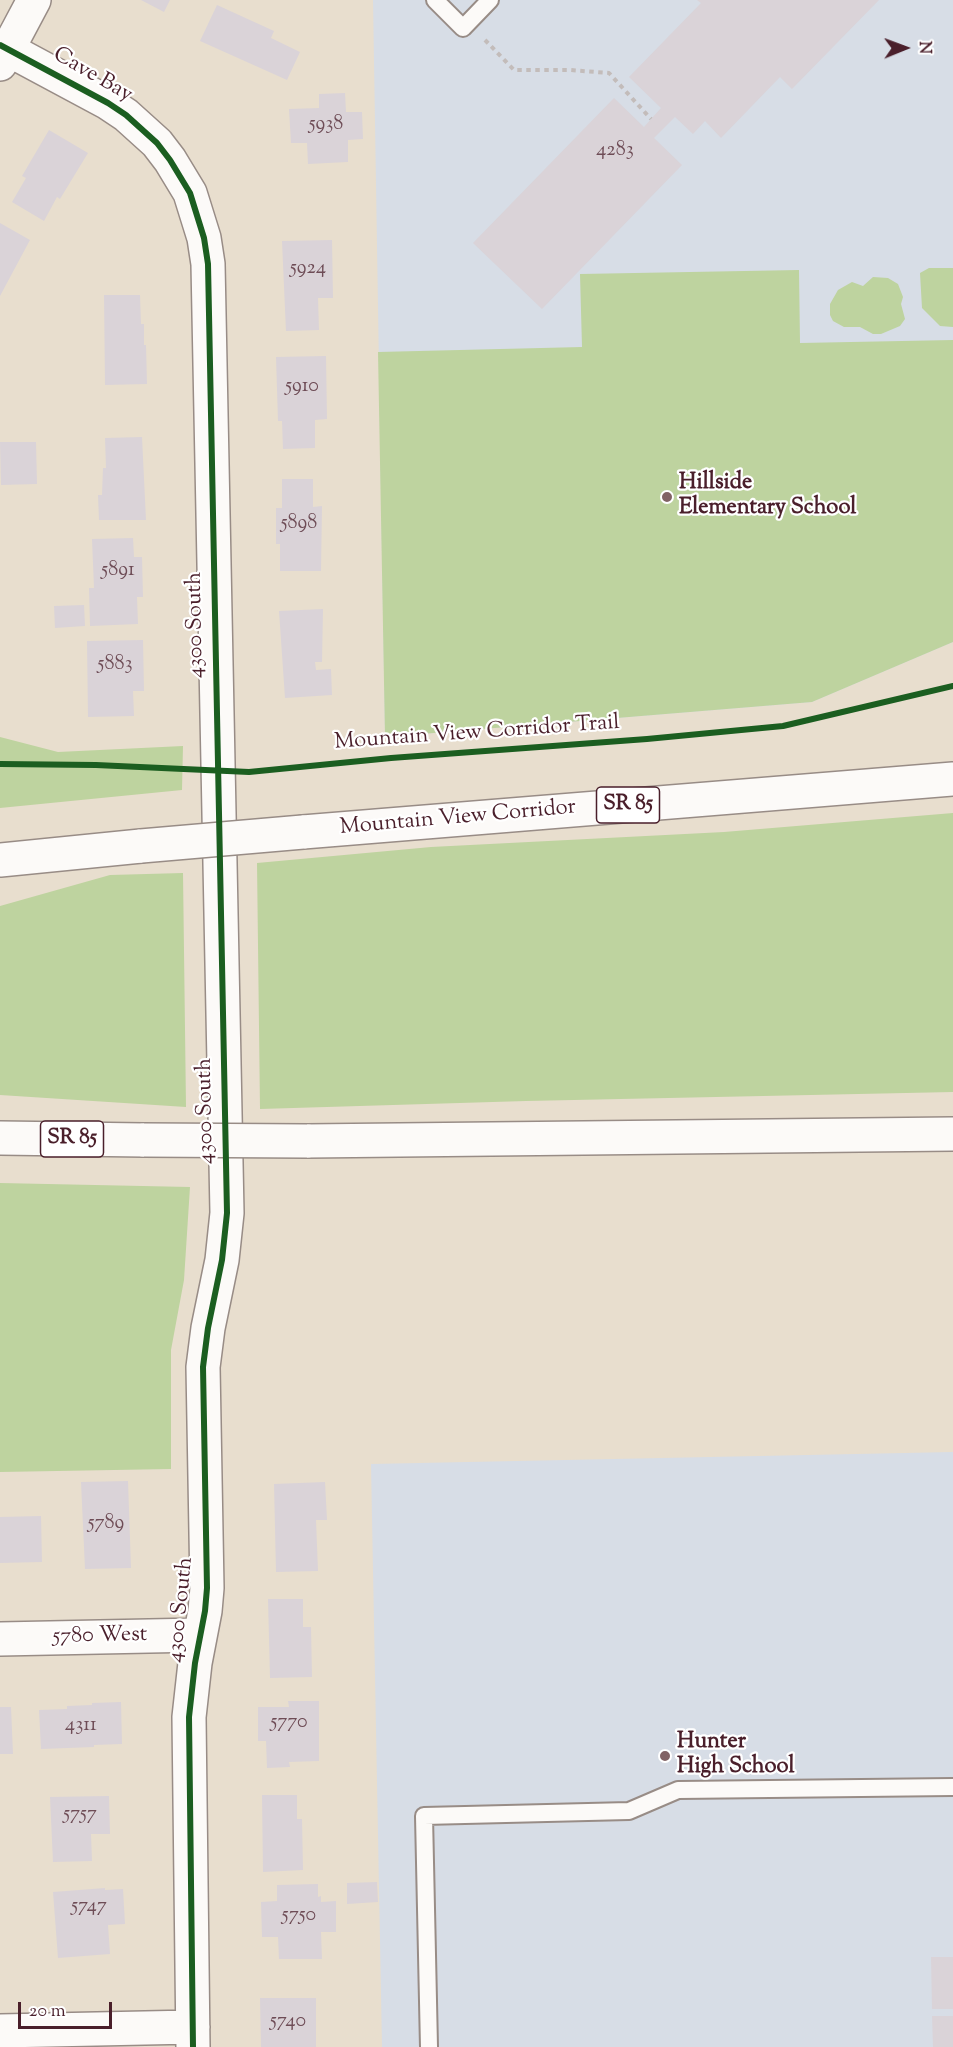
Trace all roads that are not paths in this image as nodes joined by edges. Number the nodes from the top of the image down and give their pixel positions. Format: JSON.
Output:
{"nodes":[{"id":1,"x":34,"y":0,"type":"edge"},
{"id":2,"x":435,"y":0,"type":"edge"},
{"id":3,"x":490,"y":0,"type":"edge"},
{"id":4,"x":3,"y":53,"type":"edge"},
{"id":5,"x":180,"y":175,"type":"joint"},
{"id":6,"x":953,"y":778,"type":"edge"},
{"id":7,"x":0,"y":860,"type":"edge"},
{"id":8,"x":953,"y":1134,"type":"edge"},
{"id":9,"x":0,"y":1138,"type":"edge"},
{"id":10,"x":199,"y":1635,"type":"junction"},
{"id":11,"x":0,"y":1639,"type":"edge"},
{"id":12,"x":953,"y":1786,"type":"edge"},
{"id":13,"x":0,"y":2031,"type":"edge"},
{"id":14,"x":193,"y":2037,"type":"edge"},
{"id":15,"x":429,"y":2047,"type":"edge"}],
"edges":[{"from":1,"to":4,"type":"main road"},
{"from":2,"to":3,"type":"lane"},
{"from":4,"to":5,"type":"main road","name":"Cave Bay"},
{"from":5,"to":10,"type":"main road","name":"4300 South"},
{"from":6,"to":7,"type":"main road","name":"Mountain View Corridor","number":"SR 85","bridge":true},
{"from":8,"to":9,"type":"main road","number":"SR 85","bridge":true},
{"from":10,"to":11,"type":"main road","name":"5780 West"},
{"from":10,"to":14,"type":"main road","name":"4300 South"},
{"from":12,"to":15,"type":"lane"},
{"from":13,"to":14,"type":"main road"}]}
